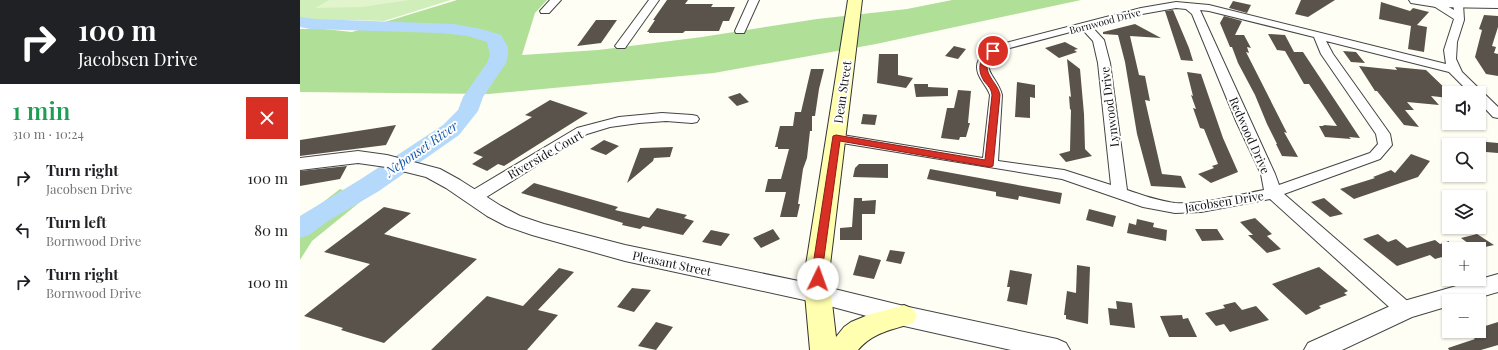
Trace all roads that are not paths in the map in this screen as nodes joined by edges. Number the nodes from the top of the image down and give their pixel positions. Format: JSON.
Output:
{"nodes":[{"id":1,"x":556,"y":0,"type":"edge"},
{"id":2,"x":654,"y":0,"type":"edge"},
{"id":3,"x":754,"y":0,"type":"edge"},
{"id":4,"x":855,"y":0,"type":"edge"},
{"id":5,"x":1415,"y":0,"type":"edge"},
{"id":6,"x":1436,"y":4,"type":"junction"},
{"id":7,"x":1458,"y":4,"type":"junction"},
{"id":8,"x":1498,"y":4,"type":"edge"},
{"id":9,"x":1190,"y":6,"type":"junction"},
{"id":10,"x":545,"y":11,"type":"dead end"},
{"id":11,"x":1459,"y":18,"type":"junction"},
{"id":12,"x":1086,"y":27,"type":"junction"},
{"id":13,"x":740,"y":31,"type":"dead end"},
{"id":14,"x":1319,"y":36,"type":"junction"},
{"id":15,"x":621,"y":46,"type":"dead end"},
{"id":16,"x":1453,"y":68,"type":"junction"},
{"id":17,"x":1470,"y":86,"type":"edge"},
{"id":18,"x":1486,"y":101,"type":"edge"},
{"id":19,"x":1496,"y":110,"type":"edge"},
{"id":20,"x":692,"y":119,"type":"dead end"},
{"id":21,"x":836,"y":138,"type":"junction"},
{"id":22,"x":300,"y":164,"type":"edge"},
{"id":23,"x":990,"y":164,"type":"junction"},
{"id":24,"x":1119,"y":192,"type":"junction"},
{"id":25,"x":1273,"y":193,"type":"junction"},
{"id":26,"x":474,"y":197,"type":"junction"},
{"id":27,"x":1498,"y":283,"type":"edge"},
{"id":28,"x":818,"y":294,"type":"junction"},
{"id":29,"x":1405,"y":310,"type":"junction"},
{"id":30,"x":904,"y":316,"type":"junction"},
{"id":31,"x":824,"y":350,"type":"edge"},
{"id":32,"x":843,"y":350,"type":"edge"},
{"id":33,"x":1057,"y":350,"type":"edge"},
{"id":34,"x":1317,"y":350,"type":"edge"}],
"edges":[{"from":1,"to":10,"type":"street"},
{"from":2,"to":15,"type":"street"},
{"from":3,"to":13,"type":"street"},
{"from":4,"to":21,"type":"main road","name":"Dean Street"},
{"from":5,"to":6,"type":"street"},
{"from":6,"to":7,"type":"street"},
{"from":6,"to":11,"type":"street"},
{"from":7,"to":8,"type":"street"},
{"from":7,"to":11,"type":"street"},
{"from":9,"to":12,"type":"street","name":"Bornwood Drive"},
{"from":9,"to":14,"type":"street","name":"Bornwood Drive"},
{"from":9,"to":25,"type":"street","name":"Redwood Drive"},
{"from":11,"to":16,"type":"street"},
{"from":12,"to":23,"type":"street","name":"Bornwood Drive"},
{"from":12,"to":24,"type":"street","name":"Lynwood Drive"},
{"from":14,"to":16,"type":"street","name":"Bornwood Drive"},
{"from":14,"to":25,"type":"street","name":"Jacobsen Drive"},
{"from":16,"to":17,"type":"street"},
{"from":18,"to":19,"type":"street"},
{"from":20,"to":26,"type":"street","name":"Riverside Court"},
{"from":21,"to":23,"type":"street","name":"Jacobsen Drive"},
{"from":21,"to":28,"type":"main road","name":"Dean Street"},
{"from":22,"to":26,"type":"street","name":"Pleasant Street"},
{"from":23,"to":24,"type":"street","name":"Jacobsen Drive"},
{"from":24,"to":25,"type":"street","name":"Jacobsen Drive"},
{"from":25,"to":29,"type":"street"},
{"from":26,"to":28,"type":"street","name":"Pleasant Street"},
{"from":27,"to":29,"type":"street"},
{"from":28,"to":30,"type":"street","name":"Pleasant Street"},
{"from":28,"to":31,"type":"main road","name":"Dean Street"},
{"from":29,"to":34,"type":"street"},
{"from":30,"to":32,"type":"main road"},
{"from":30,"to":33,"type":"street","name":"Pleasant Street"}]}
